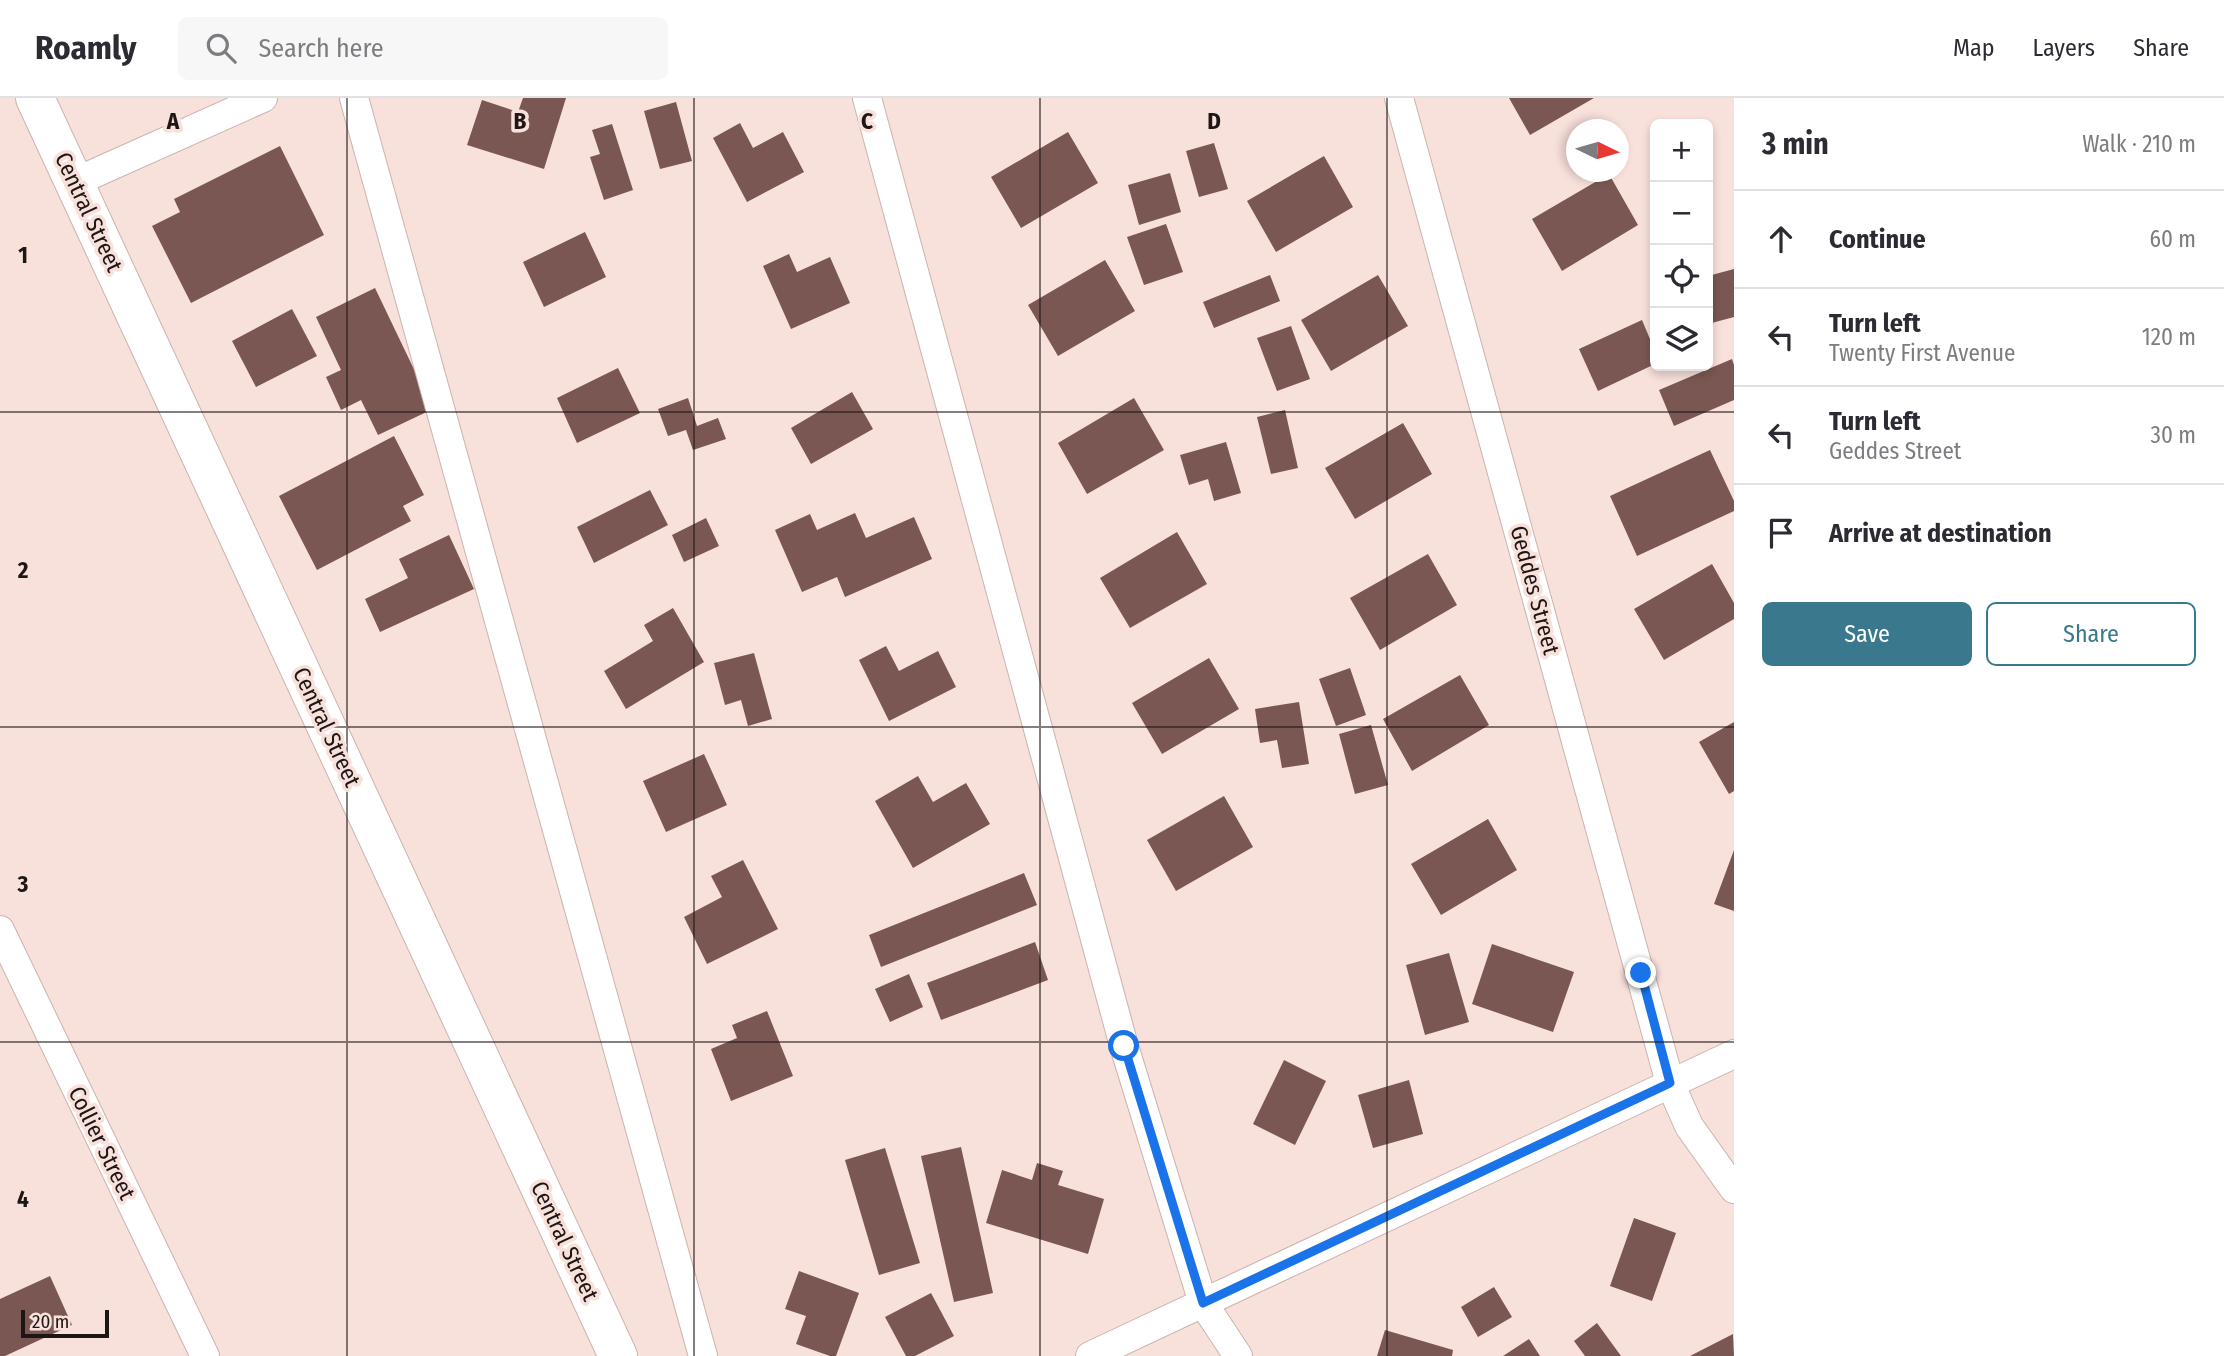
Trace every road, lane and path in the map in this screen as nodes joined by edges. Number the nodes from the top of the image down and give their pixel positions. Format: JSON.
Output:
{"nodes":[{"id":1,"x":35,"y":98,"type":"edge"},
{"id":2,"x":263,"y":98,"type":"edge"},
{"id":3,"x":354,"y":98,"type":"edge"},
{"id":4,"x":867,"y":98,"type":"edge"},
{"id":5,"x":1399,"y":98,"type":"edge"},
{"id":6,"x":75,"y":182,"type":"junction"},
{"id":7,"x":0,"y":930,"type":"edge"},
{"id":8,"x":1734,"y":1054,"type":"edge"},
{"id":9,"x":1670,"y":1083,"type":"junction"},
{"id":10,"x":1734,"y":1189,"type":"edge"},
{"id":11,"x":1203,"y":1303,"type":"junction"},
{"id":12,"x":205,"y":1356,"type":"edge"},
{"id":13,"x":618,"y":1356,"type":"edge"},
{"id":14,"x":703,"y":1356,"type":"edge"},
{"id":15,"x":1090,"y":1356,"type":"edge"},
{"id":16,"x":1238,"y":1356,"type":"edge"}],
"edges":[{"from":1,"to":6,"type":"main road","name":"Central Street"},
{"from":2,"to":6,"type":"street"},
{"from":3,"to":14,"type":"street"},
{"from":4,"to":11,"type":"street"},
{"from":5,"to":9,"type":"street","name":"Geddes Street"},
{"from":6,"to":13,"type":"main road","name":"Central Street"},
{"from":7,"to":12,"type":"street","name":"Collier Street"},
{"from":8,"to":9,"type":"street"},
{"from":9,"to":10,"type":"street","name":"Geddes Street"},
{"from":9,"to":11,"type":"street"},
{"from":11,"to":15,"type":"street"},
{"from":11,"to":16,"type":"street"}]}
